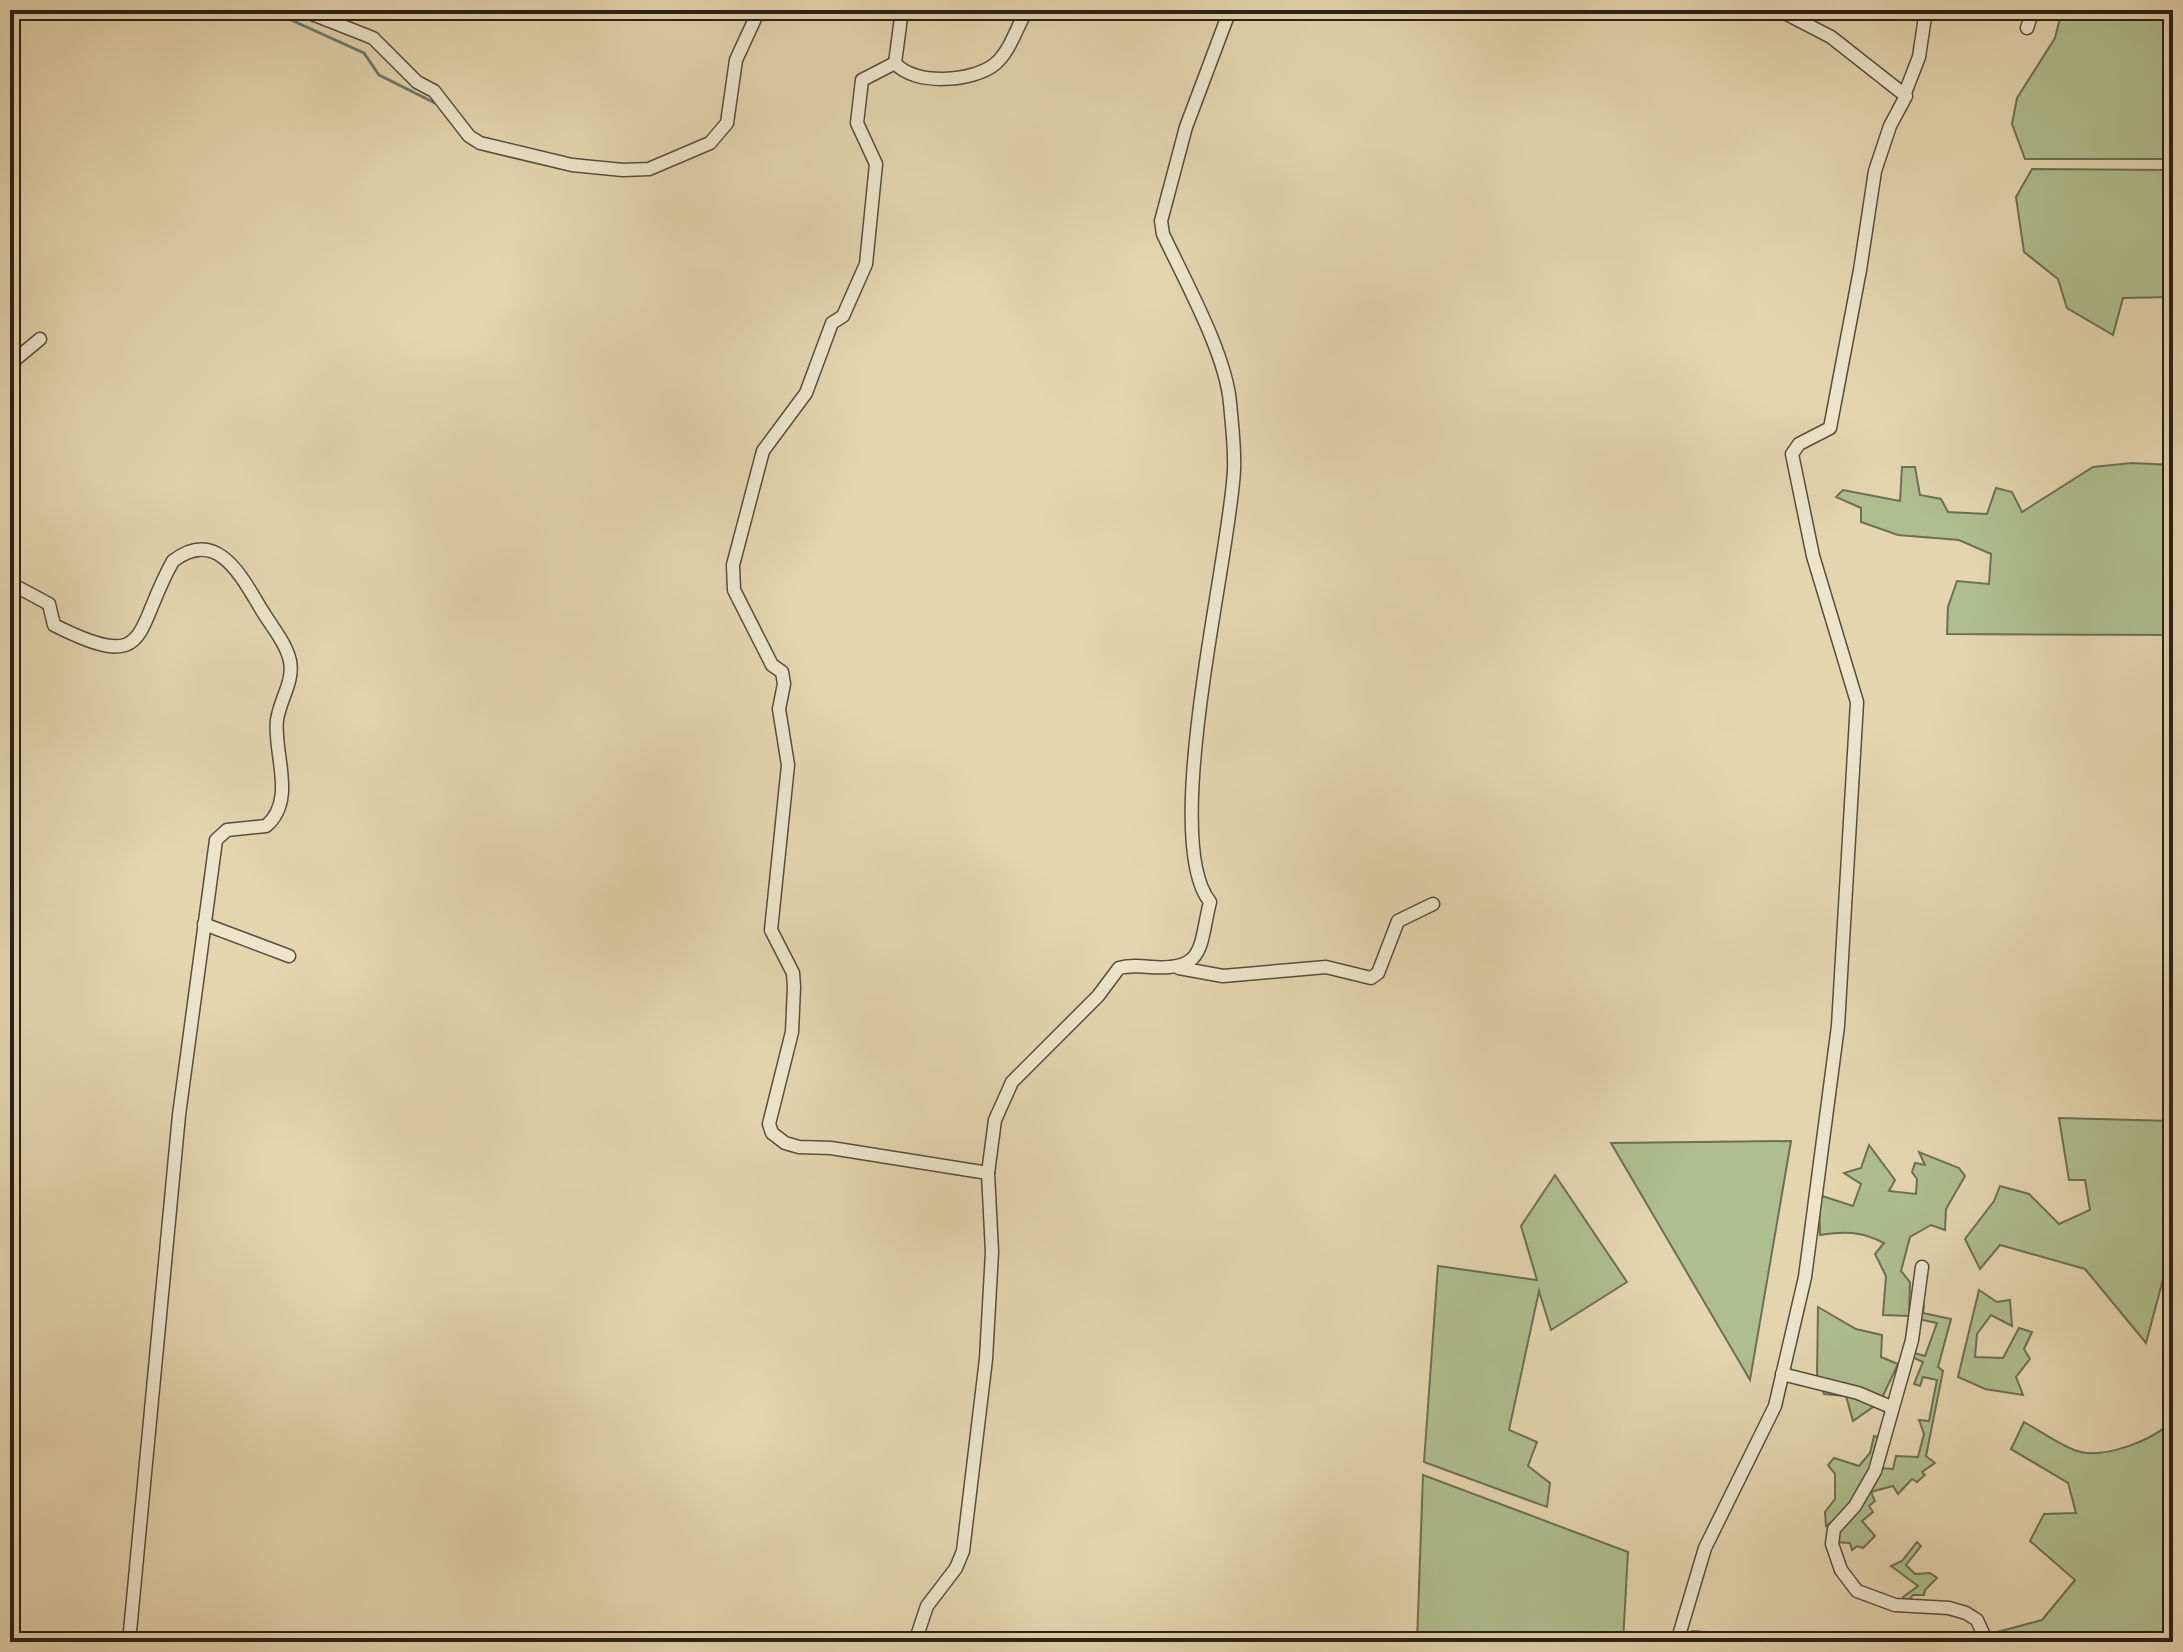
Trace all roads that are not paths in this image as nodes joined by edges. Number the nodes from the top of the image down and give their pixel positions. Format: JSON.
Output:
{"nodes":[{"id":1,"x":302,"y":10,"type":"edge"},
{"id":2,"x":759,"y":10,"type":"edge"},
{"id":3,"x":902,"y":10,"type":"edge"},
{"id":4,"x":1027,"y":10,"type":"edge"},
{"id":5,"x":1230,"y":10,"type":"edge"},
{"id":6,"x":1779,"y":10,"type":"edge"},
{"id":7,"x":1926,"y":10,"type":"edge"},
{"id":8,"x":2033,"y":10,"type":"edge"},
{"id":9,"x":2027,"y":28,"type":"dead end"},
{"id":10,"x":889,"y":65,"type":"junction"},
{"id":11,"x":1905,"y":93,"type":"junction"},
{"id":12,"x":40,"y":339,"type":"dead end"},
{"id":13,"x":10,"y":364,"type":"edge"},
{"id":14,"x":10,"y":583,"type":"edge"},
{"id":15,"x":1433,"y":904,"type":"dead end"},
{"id":16,"x":204,"y":924,"type":"junction"},
{"id":17,"x":289,"y":956,"type":"dead end"},
{"id":18,"x":1179,"y":968,"type":"junction"},
{"id":19,"x":988,"y":1173,"type":"junction"},
{"id":20,"x":1922,"y":1267,"type":"dead end"},
{"id":21,"x":1782,"y":1374,"type":"junction"},
{"id":22,"x":1891,"y":1407,"type":"junction"},
{"id":23,"x":129,"y":1642,"type":"edge"},
{"id":24,"x":915,"y":1642,"type":"edge"},
{"id":25,"x":1677,"y":1642,"type":"edge"},
{"id":26,"x":1987,"y":1642,"type":"edge"}],
"edges":[{"from":1,"to":2,"type":"street"},
{"from":3,"to":10,"type":"street"},
{"from":4,"to":10,"type":"street"},
{"from":5,"to":18,"type":"street"},
{"from":6,"to":11,"type":"street"},
{"from":7,"to":11,"type":"street"},
{"from":8,"to":9,"type":"street"},
{"from":10,"to":19,"type":"street"},
{"from":11,"to":21,"type":"street"},
{"from":12,"to":13,"type":"street"},
{"from":14,"to":16,"type":"street"},
{"from":15,"to":18,"type":"street"},
{"from":16,"to":17,"type":"street"},
{"from":16,"to":23,"type":"street"},
{"from":18,"to":19,"type":"street"},
{"from":19,"to":24,"type":"street"},
{"from":20,"to":22,"type":"street"},
{"from":21,"to":22,"type":"street"},
{"from":21,"to":25,"type":"street"},
{"from":22,"to":26,"type":"street"}]}
